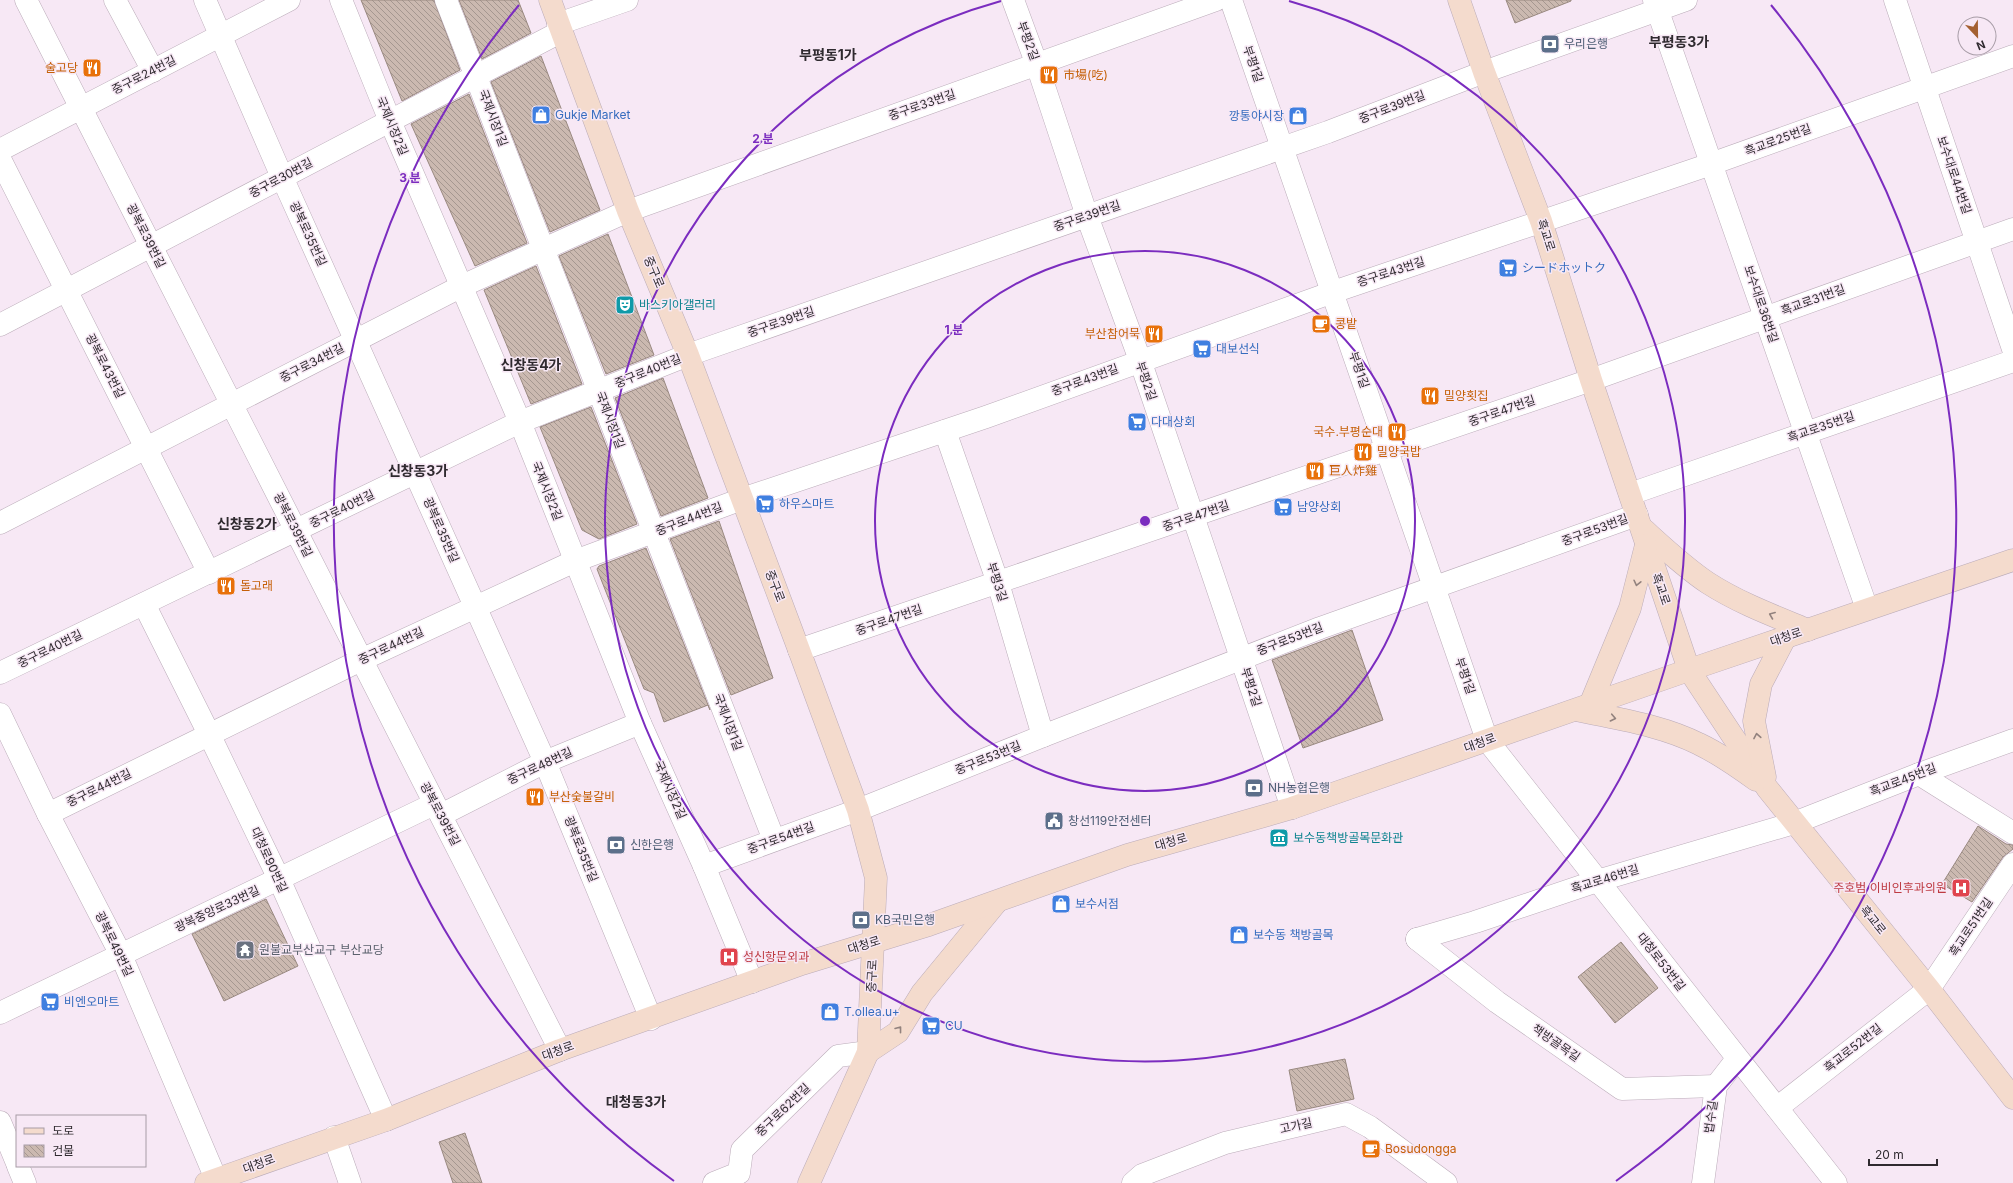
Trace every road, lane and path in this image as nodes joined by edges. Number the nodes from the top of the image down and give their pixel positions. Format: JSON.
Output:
{"nodes":[{"id":1,"x":26,"y":0,"type":"edge"},
{"id":2,"x":115,"y":0,"type":"edge"},
{"id":3,"x":205,"y":0,"type":"edge"},
{"id":4,"x":288,"y":0,"type":"edge"},
{"id":5,"x":341,"y":0,"type":"edge"},
{"id":6,"x":446,"y":0,"type":"edge"},
{"id":7,"x":550,"y":0,"type":"edge"},
{"id":8,"x":627,"y":0,"type":"edge"},
{"id":9,"x":1013,"y":0,"type":"edge"},
{"id":10,"x":1216,"y":0,"type":"edge"},
{"id":11,"x":1231,"y":0,"type":"edge"},
{"id":12,"x":1459,"y":0,"type":"edge"},
{"id":13,"x":1686,"y":0,"type":"edge"},
{"id":14,"x":1895,"y":0,"type":"edge"},
{"id":15,"x":1655,"y":5,"type":"edge"},
{"id":16,"x":560,"y":28,"type":"junction"},
{"id":17,"x":221,"y":35,"type":"junction"},
{"id":18,"x":2013,"y":56,"type":"edge"},
{"id":19,"x":1037,"y":65,"type":"junction"},
{"id":20,"x":153,"y":71,"type":"junction"},
{"id":21,"x":1484,"y":72,"type":"junction"},
{"id":22,"x":476,"y":76,"type":"junction"},
{"id":23,"x":1925,"y":88,"type":"junction"},
{"id":24,"x":81,"y":108,"type":"junction"},
{"id":25,"x":390,"y":121,"type":"junction"},
{"id":26,"x":1282,"y":148,"type":"junction"},
{"id":27,"x":0,"y":150,"type":"edge"},
{"id":28,"x":0,"y":159,"type":"edge"},
{"id":29,"x":1711,"y":164,"type":"junction"},
{"id":30,"x":282,"y":177,"type":"junction"},
{"id":31,"x":628,"y":211,"type":"junction"},
{"id":32,"x":1087,"y":216,"type":"junction"},
{"id":33,"x":1541,"y":221,"type":"junction"},
{"id":34,"x":2013,"y":228,"type":"edge"},
{"id":35,"x":1976,"y":242,"type":"junction"},
{"id":36,"x":151,"y":246,"type":"junction"},
{"id":37,"x":544,"y":249,"type":"junction"},
{"id":38,"x":462,"y":286,"type":"junction"},
{"id":39,"x":66,"y":290,"type":"junction"},
{"id":40,"x":1332,"y":292,"type":"junction"},
{"id":41,"x":1765,"y":318,"type":"junction"},
{"id":42,"x":0,"y":325,"type":"edge"},
{"id":43,"x":357,"y":340,"type":"junction"},
{"id":44,"x":2013,"y":349,"type":"edge"},
{"id":45,"x":688,"y":355,"type":"junction"},
{"id":46,"x":1140,"y":360,"type":"junction"},
{"id":47,"x":2013,"y":361,"type":"edge"},
{"id":48,"x":1591,"y":380,"type":"junction"},
{"id":49,"x":599,"y":390,"type":"junction"},
{"id":50,"x":231,"y":404,"type":"junction"},
{"id":51,"x":520,"y":422,"type":"junction"},
{"id":52,"x":945,"y":431,"type":"junction"},
{"id":53,"x":1805,"y":433,"type":"junction"},
{"id":54,"x":146,"y":448,"type":"junction"},
{"id":55,"x":1387,"y":451,"type":"junction"},
{"id":56,"x":416,"y":473,"type":"junction"},
{"id":57,"x":1630,"y":494,"type":"junction"},
{"id":58,"x":742,"y":499,"type":"junction"},
{"id":59,"x":1193,"y":518,"type":"junction"},
{"id":60,"x":0,"y":523,"type":"edge"},
{"id":61,"x":1641,"y":529,"type":"junction"},
{"id":62,"x":295,"y":531,"type":"junction"},
{"id":63,"x":654,"y":532,"type":"junction"},
{"id":64,"x":2013,"y":560,"type":"edge"},
{"id":65,"x":575,"y":561,"type":"junction"},
{"id":66,"x":209,"y":573,"type":"junction"},
{"id":67,"x":998,"y":583,"type":"junction"},
{"id":68,"x":1435,"y":587,"type":"junction"},
{"id":69,"x":144,"y":604,"type":"junction"},
{"id":70,"x":476,"y":607,"type":"junction"},
{"id":71,"x":1867,"y":609,"type":"junction"},
{"id":72,"x":1808,"y":630,"type":"junction"},
{"id":73,"x":1785,"y":638,"type":"junction"},
{"id":74,"x":799,"y":650,"type":"junction"},
{"id":75,"x":1242,"y":658,"type":"junction"},
{"id":76,"x":361,"y":660,"type":"junction"},
{"id":77,"x":1689,"y":670,"type":"junction"},
{"id":78,"x":0,"y":673,"type":"edge"},
{"id":79,"x":1582,"y":707,"type":"junction"},
{"id":80,"x":0,"y":714,"type":"edge"},
{"id":81,"x":640,"y":722,"type":"junction"},
{"id":82,"x":209,"y":734,"type":"junction"},
{"id":83,"x":1043,"y":736,"type":"junction"},
{"id":84,"x":1487,"y":740,"type":"junction"},
{"id":85,"x":2013,"y":740,"type":"edge"},
{"id":86,"x":545,"y":762,"type":"junction"},
{"id":87,"x":1919,"y":774,"type":"junction"},
{"id":88,"x":1767,"y":788,"type":"junction"},
{"id":89,"x":1292,"y":808,"type":"junction"},
{"id":90,"x":438,"y":810,"type":"junction"},
{"id":91,"x":858,"y":810,"type":"junction"},
{"id":92,"x":48,"y":814,"type":"junction"},
{"id":93,"x":1794,"y":823,"type":"junction"},
{"id":94,"x":2013,"y":833,"type":"edge"},
{"id":95,"x":774,"y":840,"type":"junction"},
{"id":96,"x":2013,"y":864,"type":"edge"},
{"id":97,"x":704,"y":866,"type":"junction"},
{"id":98,"x":279,"y":879,"type":"junction"},
{"id":99,"x":1597,"y":881,"type":"junction"},
{"id":100,"x":996,"y":902,"type":"junction"},
{"id":101,"x":1417,"y":939,"type":"joint"},
{"id":102,"x":874,"y":942,"type":"junction"},
{"id":103,"x":121,"y":955,"type":"junction"},
{"id":104,"x":752,"y":982,"type":"junction"},
{"id":105,"x":1929,"y":989,"type":"junction"},
{"id":106,"x":0,"y":1013,"type":"edge"},
{"id":107,"x":651,"y":1019,"type":"junction"},
{"id":108,"x":560,"y":1050,"type":"junction"},
{"id":109,"x":868,"y":1052,"type":"junction"},
{"id":110,"x":1737,"y":1058,"type":"junction"},
{"id":111,"x":1716,"y":1086,"type":"junction"},
{"id":112,"x":2013,"y":1098,"type":"edge"},
{"id":113,"x":1777,"y":1108,"type":"junction"},
{"id":114,"x":386,"y":1120,"type":"junction"},
{"id":115,"x":0,"y":1122,"type":"edge"},
{"id":116,"x":334,"y":1137,"type":"junction"},
{"id":117,"x":16,"y":1160,"type":"edge"},
{"id":118,"x":19,"y":1167,"type":"edge"},
{"id":119,"x":211,"y":1181,"type":"edge"},
{"id":120,"x":811,"y":1182,"type":"edge"},
{"id":121,"x":25,"y":1183,"type":"edge"},
{"id":122,"x":350,"y":1183,"type":"edge"},
{"id":123,"x":714,"y":1183,"type":"edge"},
{"id":124,"x":1133,"y":1183,"type":"edge"},
{"id":125,"x":1446,"y":1183,"type":"edge"},
{"id":126,"x":1703,"y":1183,"type":"edge"},
{"id":127,"x":1836,"y":1183,"type":"edge"}],
"edges":[{"from":1,"to":24,"type":"street","name":"광복로39번길"},
{"from":2,"to":20,"type":"street"},
{"from":3,"to":17,"type":"street","name":"광복로35번길"},
{"from":4,"to":17,"type":"street","name":"중구로24번길"},
{"from":5,"to":25,"type":"street","name":"국제시장2길"},
{"from":6,"to":22,"type":"street","name":"국제시장1길"},
{"from":7,"to":16,"type":"main road","name":"중구로"},
{"from":8,"to":16,"type":"street","name":"중구로30번길"},
{"from":9,"to":19,"type":"street","name":"부평2길"},
{"from":10,"to":19,"type":"street","name":"중구로33번길"},
{"from":11,"to":26,"type":"street","name":"부평1길"},
{"from":12,"to":21,"type":"main road","name":"흑교로"},
{"from":13,"to":15,"type":"street","name":"중구로39번길"},
{"from":14,"to":23,"type":"street","name":"보수대로44번길"},
{"from":15,"to":21,"type":"street","name":"중구로39번길"},
{"from":15,"to":29,"type":"street","name":"보수대로36번길"},
{"from":16,"to":22,"type":"street","name":"중구로30번길"},
{"from":16,"to":31,"type":"main road","name":"중구로"},
{"from":17,"to":20,"type":"street","name":"중구로24번길"},
{"from":17,"to":30,"type":"street","name":"광복로35번길"},
{"from":18,"to":23,"type":"street","name":"흑교로25번길"},
{"from":19,"to":31,"type":"street","name":"중구로33번길"},
{"from":19,"to":32,"type":"street","name":"부평2길"},
{"from":20,"to":24,"type":"street","name":"중구로24번길"},
{"from":21,"to":26,"type":"street","name":"중구로39번길"},
{"from":21,"to":33,"type":"main road","name":"흑교로"},
{"from":22,"to":25,"type":"street","name":"중구로30번길"},
{"from":22,"to":37,"type":"street","name":"국제시장1길"},
{"from":23,"to":29,"type":"street","name":"흑교로25번길"},
{"from":23,"to":35,"type":"street","name":"보수대로44번길"},
{"from":24,"to":27,"type":"street","name":"중구로24번길"},
{"from":24,"to":36,"type":"street","name":"광복로39번길"},
{"from":25,"to":30,"type":"street","name":"중구로30번길"},
{"from":25,"to":38,"type":"street","name":"국제시장2길"},
{"from":26,"to":32,"type":"street","name":"중구로39번길"},
{"from":26,"to":40,"type":"street","name":"부평1길"},
{"from":28,"to":39,"type":"street","name":"광복로43번길"},
{"from":29,"to":33,"type":"street","name":"흑교로25번길"},
{"from":29,"to":41,"type":"street","name":"보수대로36번길"},
{"from":30,"to":36,"type":"street","name":"중구로30번길"},
{"from":30,"to":43,"type":"street","name":"광복로35번길"},
{"from":31,"to":37,"type":"street","name":"중구로34번길"},
{"from":31,"to":45,"type":"main road","name":"중구로"},
{"from":32,"to":45,"type":"street","name":"중구로39번길"},
{"from":32,"to":46,"type":"street","name":"부평2길"},
{"from":33,"to":40,"type":"street","name":"중구로43번길"},
{"from":33,"to":48,"type":"main road","name":"흑교로"},
{"from":34,"to":35,"type":"street","name":"흑교로31번길"},
{"from":35,"to":41,"type":"street","name":"흑교로31번길"},
{"from":35,"to":44,"type":"street","name":"보수대로44번길"},
{"from":36,"to":39,"type":"street","name":"중구로30번길"},
{"from":36,"to":50,"type":"street","name":"광복로39번길"},
{"from":37,"to":38,"type":"street","name":"중구로34번길"},
{"from":37,"to":49,"type":"street","name":"국제시장1길"},
{"from":38,"to":43,"type":"street","name":"중구로34번길"},
{"from":38,"to":51,"type":"street","name":"국제시장2길"},
{"from":39,"to":42,"type":"street","name":"중구로30번길"},
{"from":39,"to":54,"type":"street","name":"광복로43번길"},
{"from":40,"to":46,"type":"street","name":"중구로43번길"},
{"from":40,"to":55,"type":"street","name":"부평1길"},
{"from":41,"to":48,"type":"street","name":"흑교로31번길"},
{"from":41,"to":53,"type":"street","name":"보수대로36번길"},
{"from":43,"to":50,"type":"street","name":"중구로34번길"},
{"from":43,"to":56,"type":"street","name":"광복로35번길"},
{"from":45,"to":49,"type":"street","name":"중구로40번길"},
{"from":45,"to":58,"type":"main road","name":"중구로"},
{"from":46,"to":52,"type":"street","name":"중구로43번길"},
{"from":46,"to":59,"type":"street","name":"부평2길"},
{"from":47,"to":53,"type":"street","name":"흑교로35번길"},
{"from":48,"to":55,"type":"street","name":"중구로47번길"},
{"from":48,"to":57,"type":"main road","name":"흑교로"},
{"from":49,"to":51,"type":"street","name":"중구로40번길"},
{"from":49,"to":63,"type":"street","name":"국제시장1길"},
{"from":50,"to":54,"type":"street","name":"중구로34번길"},
{"from":50,"to":62,"type":"street","name":"광복로39번길"},
{"from":51,"to":56,"type":"street","name":"중구로40번길"},
{"from":51,"to":65,"type":"street","name":"국제시장2길"},
{"from":52,"to":58,"type":"street","name":"중구로43번길"},
{"from":52,"to":67,"type":"street","name":"부평3길"},
{"from":53,"to":57,"type":"street","name":"흑교로35번길"},
{"from":53,"to":71,"type":"street","name":"보수대로36번길"},
{"from":54,"to":60,"type":"street","name":"중구로34번길"},
{"from":54,"to":66,"type":"street","name":"광복로43번길"},
{"from":55,"to":59,"type":"street","name":"중구로47번길"},
{"from":55,"to":68,"type":"street","name":"부평1길"},
{"from":56,"to":62,"type":"street","name":"중구로40번길"},
{"from":56,"to":70,"type":"street","name":"광복로35번길"},
{"from":57,"to":61,"type":"main road","name":"흑교로"},
{"from":58,"to":63,"type":"street","name":"중구로44번길"},
{"from":58,"to":74,"type":"main road","name":"중구로"},
{"from":59,"to":67,"type":"street","name":"중구로47번길"},
{"from":59,"to":75,"type":"street","name":"부평2길"},
{"from":61,"to":68,"type":"street","name":"중구로53번길"},
{"from":72,"to":61,"type":"main road","one_way":true},
{"from":61,"to":77,"type":"main road","name":"흑교로"},
{"from":61,"to":79,"type":"main road","one_way":true},
{"from":62,"to":66,"type":"street","name":"중구로40번길"},
{"from":62,"to":76,"type":"street","name":"광복로39번길"},
{"from":63,"to":65,"type":"street","name":"중구로44번길"},
{"from":63,"to":95,"type":"street","name":"국제시장1길"},
{"from":64,"to":71,"type":"main road","name":"대청로"},
{"from":65,"to":70,"type":"street","name":"중구로44번길"},
{"from":65,"to":81,"type":"street","name":"국제시장2길"},
{"from":66,"to":69,"type":"street","name":"중구로40번길"},
{"from":67,"to":74,"type":"street","name":"중구로47번길"},
{"from":67,"to":83,"type":"street","name":"부평3길"},
{"from":68,"to":75,"type":"street","name":"중구로53번길"},
{"from":68,"to":84,"type":"street","name":"부평1길"},
{"from":69,"to":78,"type":"street","name":"중구로40번길"},
{"from":69,"to":82,"type":"street","name":"대청로90번길"},
{"from":70,"to":76,"type":"street","name":"중구로44번길"},
{"from":70,"to":86,"type":"street","name":"광복로35번길"},
{"from":71,"to":72,"type":"main road","name":"대청로"},
{"from":72,"to":73,"type":"main road","name":"대청로"},
{"from":73,"to":77,"type":"main road","name":"대청로"},
{"from":88,"to":73,"type":"main road","one_way":true},
{"from":74,"to":91,"type":"main road","name":"중구로"},
{"from":75,"to":83,"type":"street","name":"중구로53번길"},
{"from":75,"to":89,"type":"street","name":"부평2길"},
{"from":76,"to":82,"type":"street","name":"중구로44번길"},
{"from":76,"to":90,"type":"street","name":"광복로39번길"},
{"from":77,"to":79,"type":"main road","name":"대청로"},
{"from":77,"to":88,"type":"main road","name":"흑교로"},
{"from":79,"to":84,"type":"main road","name":"대청로"},
{"from":79,"to":88,"type":"main road","one_way":true},
{"from":80,"to":92,"type":"street","name":"광복로49번길"},
{"from":81,"to":86,"type":"street","name":"중구로48번길"},
{"from":81,"to":97,"type":"street","name":"국제시장2길"},
{"from":82,"to":92,"type":"street","name":"중구로44번길"},
{"from":82,"to":98,"type":"street","name":"대청로90번길"},
{"from":83,"to":91,"type":"street","name":"중구로53번길"},
{"from":84,"to":89,"type":"main road","name":"대청로"},
{"from":84,"to":99,"type":"street","name":"대청로53번길"},
{"from":85,"to":87,"type":"street","name":"흑교로45번길"},
{"from":86,"to":90,"type":"street","name":"중구로48번길"},
{"from":86,"to":107,"type":"street","name":"광복로35번길"},
{"from":87,"to":93,"type":"street","name":"흑교로45번길"},
{"from":87,"to":94,"type":"street"},
{"from":88,"to":93,"type":"main road","name":"흑교로"},
{"from":89,"to":100,"type":"main road","name":"대청로"},
{"from":90,"to":98,"type":"street","name":"광복중앙로33번길"},
{"from":90,"to":108,"type":"street","name":"광복로39번길"},
{"from":91,"to":95,"type":"street","name":"중구로54번길"},
{"from":91,"to":102,"type":"main road","name":"중구로"},
{"from":92,"to":103,"type":"street","name":"광복로49번길"},
{"from":93,"to":99,"type":"street","name":"흑교로46번길"},
{"from":93,"to":105,"type":"main road","name":"흑교로"},
{"from":95,"to":97,"type":"street","name":"중구로54번길"},
{"from":96,"to":105,"type":"street","name":"흑교로51번길"},
{"from":97,"to":104,"type":"street","name":"국제시장2길"},
{"from":98,"to":103,"type":"street","name":"광복중앙로33번길"},
{"from":98,"to":114,"type":"street","name":"대청로90번길"},
{"from":99,"to":101,"type":"street","name":"흑교로46번길"},
{"from":99,"to":110,"type":"street","name":"대청로53번길"},
{"from":100,"to":102,"type":"main road","name":"대청로"},
{"from":109,"to":100,"type":"main road","one_way":true},
{"from":101,"to":111,"type":"street","name":"책방골목길"},
{"from":102,"to":104,"type":"main road","name":"대청로"},
{"from":102,"to":109,"type":"main road","name":"중구로"},
{"from":103,"to":106,"type":"street","name":"광복중앙로33번길"},
{"from":103,"to":119,"type":"street","name":"광복로49번길"},
{"from":104,"to":107,"type":"main road","name":"대청로"},
{"from":105,"to":112,"type":"main road","name":"흑교로"},
{"from":105,"to":113,"type":"street","name":"흑교로52번길"},
{"from":107,"to":108,"type":"main road","name":"대청로"},
{"from":108,"to":114,"type":"main road","name":"대청로"},
{"from":109,"to":120,"type":"main road","name":"중구로"},
{"from":109,"to":123,"type":"street","name":"중구로62번길"},
{"from":110,"to":111,"type":"street","name":"법수길"},
{"from":110,"to":113,"type":"street","name":"대청로53번길"},
{"from":111,"to":126,"type":"street","name":"법수길"},
{"from":113,"to":127,"type":"street","name":"대청로53번길"},
{"from":114,"to":116,"type":"main road","name":"대청로"},
{"from":115,"to":117,"type":"street"},
{"from":116,"to":119,"type":"main road","name":"대청로"},
{"from":116,"to":122,"type":"street"},
{"from":118,"to":121,"type":"street"},
{"from":124,"to":125,"type":"street","name":"고가길"}]}
